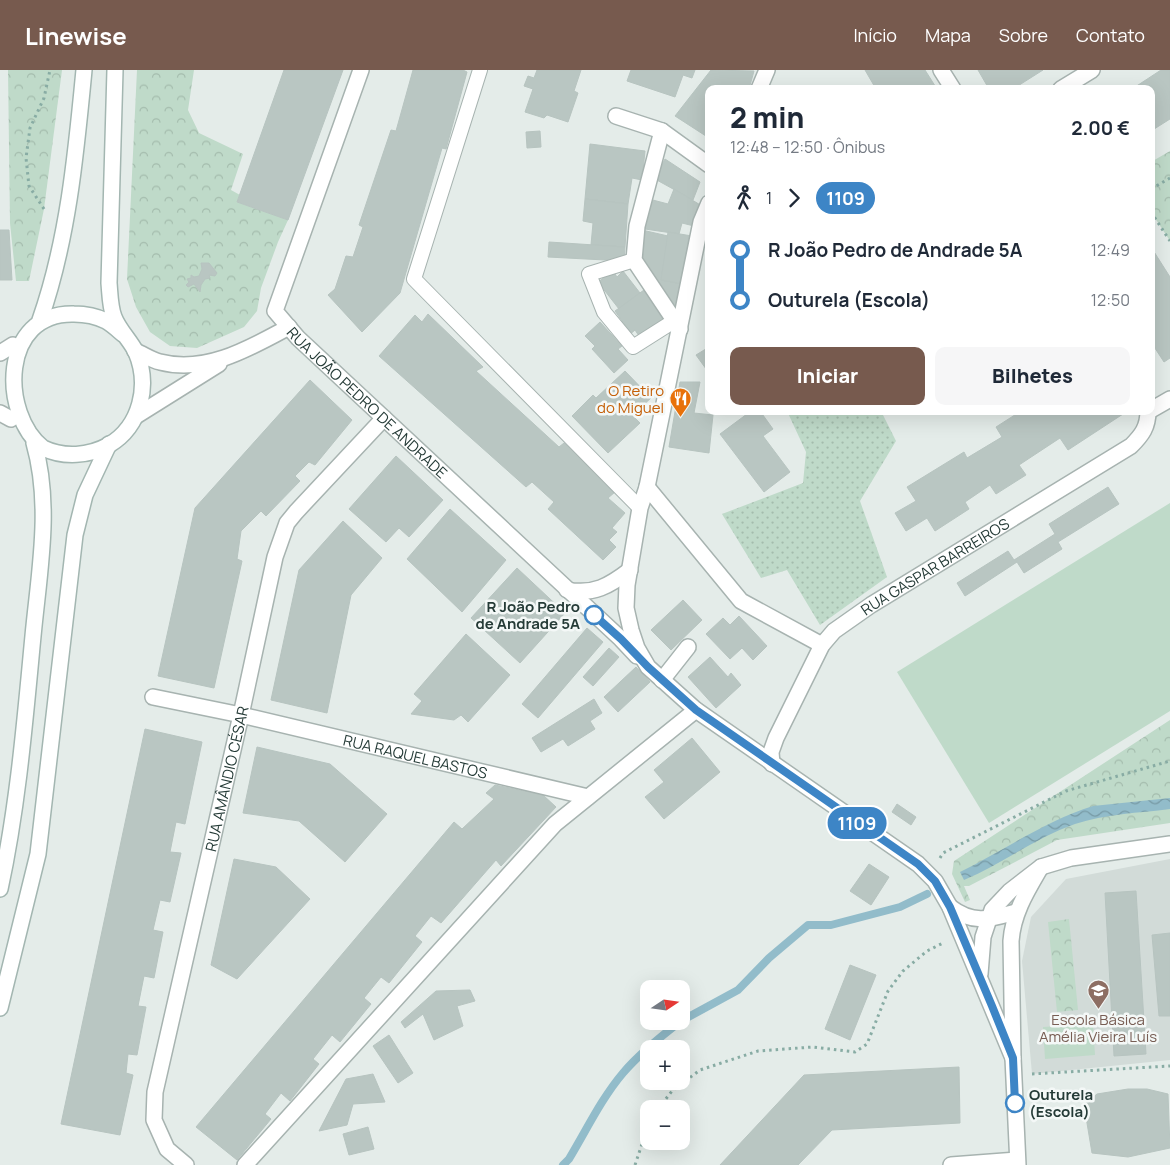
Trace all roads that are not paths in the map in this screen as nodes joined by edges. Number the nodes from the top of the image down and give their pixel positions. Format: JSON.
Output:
{"nodes":[{"id":1,"x":84,"y":70,"type":"edge"},
{"id":2,"x":115,"y":70,"type":"edge"},
{"id":3,"x":361,"y":70,"type":"edge"},
{"id":4,"x":480,"y":70,"type":"edge"},
{"id":5,"x":766,"y":70,"type":"edge"},
{"id":6,"x":941,"y":70,"type":"edge"},
{"id":7,"x":1092,"y":70,"type":"edge"},
{"id":8,"x":760,"y":85,"type":"edge"},
{"id":9,"x":950,"y":85,"type":"edge"},
{"id":10,"x":1068,"y":85,"type":"edge"},
{"id":11,"x":616,"y":116,"type":"dead end"},
{"id":12,"x":662,"y":131,"type":"junction"},
{"id":13,"x":705,"y":162,"type":"edge"},
{"id":14,"x":705,"y":214,"type":"edge"},
{"id":15,"x":634,"y":260,"type":"junction"},
{"id":16,"x":40,"y":320,"type":"junction"},
{"id":17,"x":677,"y":325,"type":"junction"},
{"id":18,"x":289,"y":327,"type":"junction"},
{"id":19,"x":124,"y":335,"type":"junction"},
{"id":20,"x":6,"y":349,"type":"edge"},
{"id":21,"x":135,"y":350,"type":"junction"},
{"id":22,"x":234,"y":355,"type":"junction"},
{"id":23,"x":1170,"y":399,"type":"edge"},
{"id":24,"x":1155,"y":408,"type":"edge"},
{"id":25,"x":1149,"y":415,"type":"edge"},
{"id":26,"x":6,"y":416,"type":"edge"},
{"id":27,"x":136,"y":416,"type":"junction"},
{"id":28,"x":384,"y":418,"type":"junction"},
{"id":29,"x":34,"y":443,"type":"junction"},
{"id":30,"x":109,"y":444,"type":"junction"},
{"id":31,"x":647,"y":487,"type":"junction"},
{"id":32,"x":640,"y":508,"type":"junction"},
{"id":33,"x":630,"y":570,"type":"junction"},
{"id":34,"x":567,"y":590,"type":"junction"},
{"id":35,"x":822,"y":645,"type":"junction"},
{"id":36,"x":688,"y":646,"type":"dead end"},
{"id":37,"x":648,"y":667,"type":"junction"},
{"id":38,"x":662,"y":680,"type":"junction"},
{"id":39,"x":153,"y":697,"type":"dead end"},
{"id":40,"x":696,"y":710,"type":"junction"},
{"id":41,"x":241,"y":715,"type":"junction"},
{"id":42,"x":772,"y":764,"type":"junction"},
{"id":43,"x":588,"y":797,"type":"junction"},
{"id":44,"x":1170,"y":844,"type":"edge"},
{"id":45,"x":1041,"y":867,"type":"junction"},
{"id":46,"x":0,"y":889,"type":"edge"},
{"id":47,"x":950,"y":907,"type":"junction"},
{"id":48,"x":1016,"y":912,"type":"junction"},
{"id":49,"x":989,"y":919,"type":"junction"},
{"id":50,"x":980,"y":978,"type":"junction"},
{"id":51,"x":0,"y":1008,"type":"edge"},
{"id":52,"x":1013,"y":1058,"type":"junction"},
{"id":53,"x":1018,"y":1163,"type":"edge"},
{"id":54,"x":186,"y":1165,"type":"edge"},
{"id":55,"x":245,"y":1165,"type":"edge"},
{"id":56,"x":951,"y":1165,"type":"edge"}],
"edges":[{"from":1,"to":16,"type":"street"},
{"from":2,"to":19,"type":"street"},
{"from":3,"to":18,"type":"street","name":"RUA JOÃO PEDRO DE ANDRADE"},
{"from":4,"to":32,"type":"lane"},
{"from":5,"to":8,"type":"street"},
{"from":6,"to":9,"type":"street"},
{"from":7,"to":10,"type":"street"},
{"from":11,"to":12,"type":"street"},
{"from":12,"to":13,"type":"street"},
{"from":12,"to":15,"type":"street"},
{"from":14,"to":17,"type":"street"},
{"from":15,"to":17,"type":"street"},
{"from":15,"to":17,"type":"lane"},
{"from":16,"to":19,"type":"street"},
{"from":16,"to":20,"type":"street"},
{"from":17,"to":31,"type":"street"},
{"from":18,"to":22,"type":"street"},
{"from":18,"to":28,"type":"street","name":"RUA JOÃO PEDRO DE ANDRADE"},
{"from":19,"to":21,"type":"street"},
{"from":20,"to":26,"type":"street"},
{"from":21,"to":22,"type":"street"},
{"from":21,"to":27,"type":"street"},
{"from":22,"to":27,"type":"street"},
{"from":23,"to":24,"type":"street","name":"RUA GASPAR BARREIROS"},
{"from":25,"to":35,"type":"street","name":"RUA GASPAR BARREIROS"},
{"from":26,"to":29,"type":"street"},
{"from":27,"to":30,"type":"street"},
{"from":28,"to":34,"type":"street","name":"RUA JOÃO PEDRO DE ANDRADE"},
{"from":28,"to":41,"type":"street","name":"RUA AMÂNDIO CÉSAR"},
{"from":29,"to":30,"type":"street"},
{"from":29,"to":46,"type":"street"},
{"from":30,"to":51,"type":"street"},
{"from":31,"to":32,"type":"street"},
{"from":31,"to":35,"type":"street"},
{"from":32,"to":33,"type":"street"},
{"from":33,"to":34,"type":"street"},
{"from":33,"to":37,"type":"street"},
{"from":34,"to":37,"type":"street","name":"RUA JOÃO PEDRO DE ANDRADE"},
{"from":35,"to":42,"type":"street","name":"RUA GASPAR BARREIROS"},
{"from":36,"to":38,"type":"street"},
{"from":37,"to":38,"type":"street","name":"RUA JOÃO PEDRO DE ANDRADE"},
{"from":38,"to":40,"type":"street","name":"RUA JOÃO PEDRO DE ANDRADE"},
{"from":39,"to":41,"type":"street","name":"RUA RAQUEL BASTOS"},
{"from":40,"to":42,"type":"street","name":"RUA JOÃO PEDRO DE ANDRADE"},
{"from":40,"to":43,"type":"street"},
{"from":41,"to":43,"type":"street","name":"RUA RAQUEL BASTOS"},
{"from":41,"to":54,"type":"street","name":"RUA AMÂNDIO CÉSAR"},
{"from":42,"to":47,"type":"street","name":"RUA JOÃO PEDRO DE ANDRADE"},
{"from":43,"to":55,"type":"street"},
{"from":44,"to":45,"type":"street"},
{"from":45,"to":48,"type":"street"},
{"from":45,"to":49,"type":"street"},
{"from":47,"to":49,"type":"street"},
{"from":47,"to":50,"type":"street","name":"RUA JOÃO PEDRO DE ANDRADE"},
{"from":48,"to":49,"type":"street"},
{"from":48,"to":52,"type":"street"},
{"from":49,"to":50,"type":"street"},
{"from":50,"to":52,"type":"street","name":"RUA JOÃO PEDRO DE ANDRADE"},
{"from":52,"to":53,"type":"street"},
{"from":53,"to":56,"type":"street"}]}
